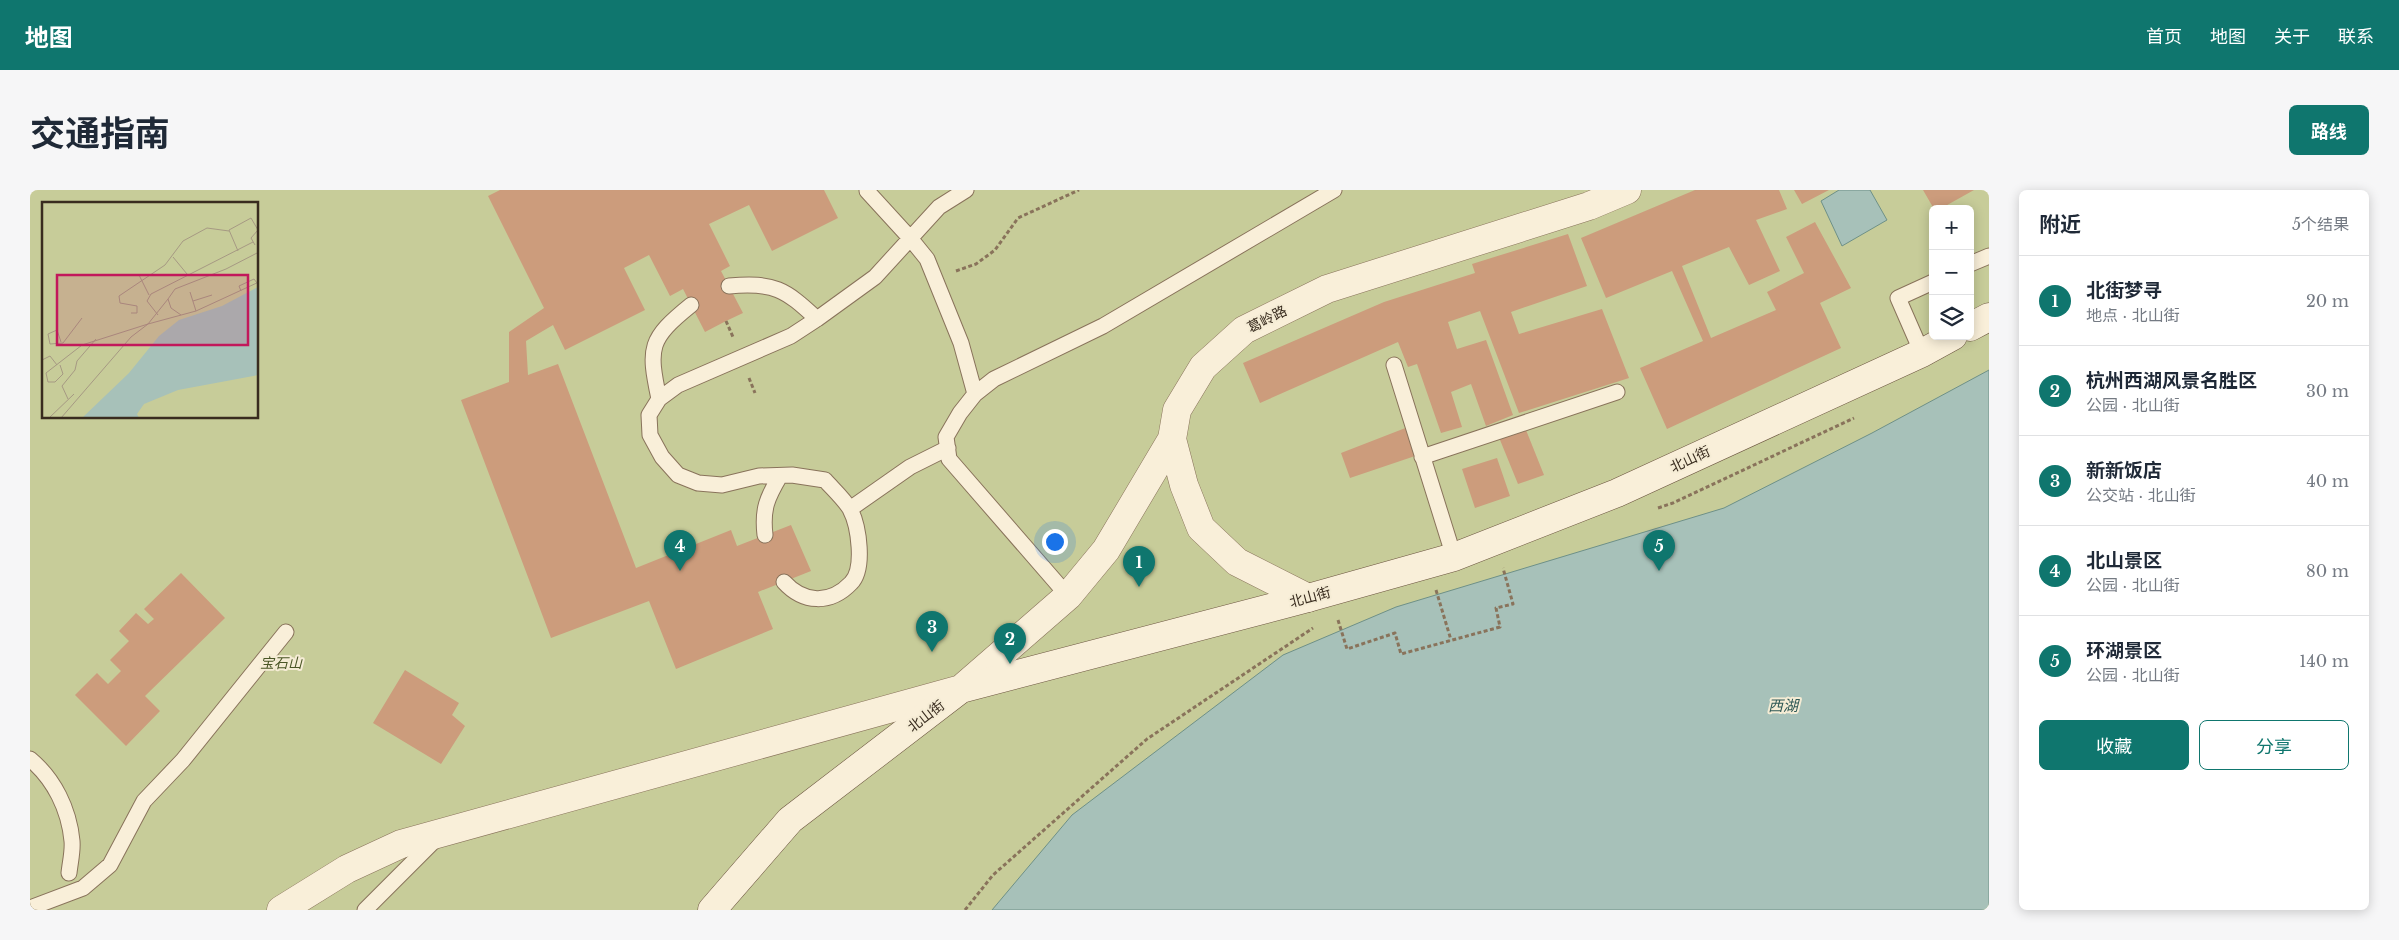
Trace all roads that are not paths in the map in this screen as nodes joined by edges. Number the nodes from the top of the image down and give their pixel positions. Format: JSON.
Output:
{"nodes":[{"id":1,"x":966,"y":190,"type":"edge"},
{"id":2,"x":1334,"y":190,"type":"edge"},
{"id":3,"x":867,"y":191,"type":"edge"},
{"id":4,"x":1618,"y":192,"type":"edge"},
{"id":5,"x":910,"y":238,"type":"junction"},
{"id":6,"x":1989,"y":256,"type":"edge"},
{"id":7,"x":1974,"y":262,"type":"edge"},
{"id":8,"x":1929,"y":284,"type":"edge"},
{"id":9,"x":730,"y":286,"type":"dead end"},
{"id":10,"x":691,"y":305,"type":"dead end"},
{"id":11,"x":1989,"y":317,"type":"edge"},
{"id":12,"x":817,"y":318,"type":"junction"},
{"id":13,"x":1974,"y":325,"type":"edge"},
{"id":14,"x":1946,"y":340,"type":"edge"},
{"id":15,"x":1922,"y":353,"type":"junction"},
{"id":16,"x":1394,"y":365,"type":"dead end"},
{"id":17,"x":1616,"y":392,"type":"dead end"},
{"id":18,"x":975,"y":394,"type":"junction"},
{"id":19,"x":659,"y":399,"type":"junction"},
{"id":20,"x":1172,"y":439,"type":"junction"},
{"id":21,"x":948,"y":448,"type":"junction"},
{"id":22,"x":1422,"y":456,"type":"junction"},
{"id":23,"x":780,"y":476,"type":"junction"},
{"id":24,"x":850,"y":509,"type":"junction"},
{"id":25,"x":765,"y":535,"type":"dead end"},
{"id":26,"x":1454,"y":557,"type":"junction"},
{"id":27,"x":784,"y":582,"type":"dead end"},
{"id":28,"x":1068,"y":596,"type":"junction"},
{"id":29,"x":1308,"y":598,"type":"junction"},
{"id":30,"x":286,"y":632,"type":"dead end"},
{"id":31,"x":961,"y":689,"type":"junction"},
{"id":32,"x":30,"y":759,"type":"edge"},
{"id":33,"x":442,"y":833,"type":"junction"},
{"id":34,"x":69,"y":872,"type":"dead end"},
{"id":35,"x":30,"y":908,"type":"edge"},
{"id":36,"x":281,"y":910,"type":"edge"},
{"id":37,"x":365,"y":910,"type":"edge"},
{"id":38,"x":712,"y":910,"type":"edge"}],
"edges":[{"from":1,"to":5,"type":"lane"},
{"from":2,"to":18,"type":"lane"},
{"from":3,"to":5,"type":"lane"},
{"from":4,"to":20,"type":"street","name":"葛岭路"},
{"from":5,"to":12,"type":"lane"},
{"from":5,"to":18,"type":"lane"},
{"from":6,"to":7,"type":"lane"},
{"from":8,"to":15,"type":"lane"},
{"from":9,"to":12,"type":"lane"},
{"from":10,"to":19,"type":"lane"},
{"from":11,"to":13,"type":"street"},
{"from":12,"to":19,"type":"lane"},
{"from":14,"to":15,"type":"street","name":"北山街"},
{"from":15,"to":26,"type":"street","name":"北山街"},
{"from":16,"to":22,"type":"lane"},
{"from":17,"to":22,"type":"lane"},
{"from":18,"to":21,"type":"lane"},
{"from":19,"to":23,"type":"lane"},
{"from":20,"to":28,"type":"street"},
{"from":20,"to":29,"type":"street","name":"葛岭路"},
{"from":21,"to":24,"type":"lane"},
{"from":21,"to":28,"type":"lane"},
{"from":22,"to":26,"type":"lane"},
{"from":23,"to":24,"type":"lane"},
{"from":23,"to":25,"type":"lane"},
{"from":24,"to":27,"type":"lane"},
{"from":26,"to":29,"type":"street","name":"北山街"},
{"from":28,"to":31,"type":"street"},
{"from":29,"to":31,"type":"street","name":"北山街"},
{"from":30,"to":35,"type":"lane"},
{"from":31,"to":33,"type":"street"},
{"from":31,"to":38,"type":"street","name":"北山街"},
{"from":32,"to":34,"type":"lane"},
{"from":33,"to":36,"type":"street"},
{"from":33,"to":37,"type":"lane"}]}
